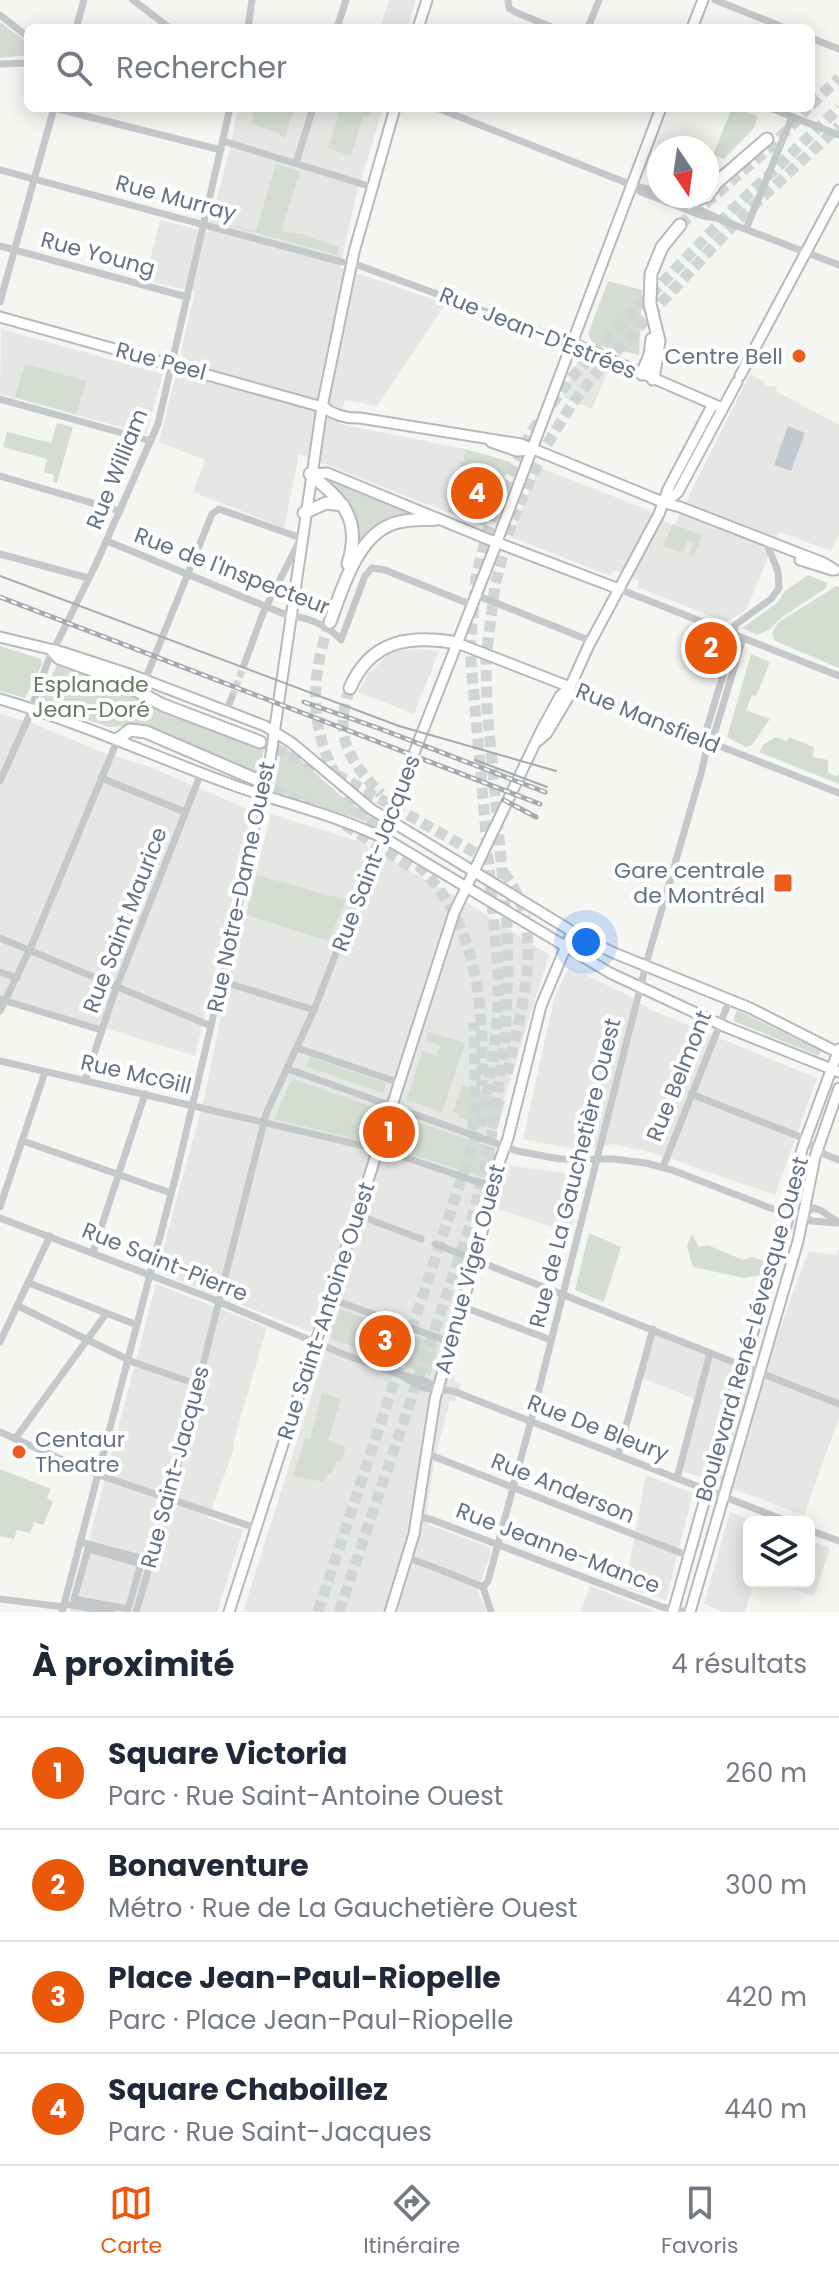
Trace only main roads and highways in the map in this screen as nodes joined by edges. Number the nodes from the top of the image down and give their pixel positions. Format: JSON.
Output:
{"nodes":[{"id":1,"x":427,"y":0,"type":"edge"},
{"id":2,"x":703,"y":0,"type":"edge"},
{"id":3,"x":419,"y":24,"type":"edge"},
{"id":4,"x":694,"y":24,"type":"edge"},
{"id":5,"x":394,"y":112,"type":"edge"},
{"id":6,"x":659,"y":112,"type":"edge"},
{"id":7,"x":767,"y":139,"type":"dead end"},
{"id":8,"x":719,"y":181,"type":"edge"},
{"id":9,"x":839,"y":190,"type":"edge"},
{"id":10,"x":680,"y":225,"type":"tunnel mouth"},
{"id":11,"x":0,"y":317,"type":"edge"},
{"id":12,"x":572,"y":343,"type":"junction"},
{"id":13,"x":648,"y":376,"type":"junction"},
{"id":14,"x":718,"y":406,"type":"junction"},
{"id":15,"x":322,"y":407,"type":"junction"},
{"id":16,"x":531,"y":450,"type":"junction"},
{"id":17,"x":310,"y":474,"type":"junction"},
{"id":18,"x":665,"y":503,"type":"junction"},
{"id":19,"x":343,"y":505,"type":"junction"},
{"id":20,"x":304,"y":513,"type":"junction"},
{"id":21,"x":437,"y":519,"type":"junction"},
{"id":22,"x":496,"y":543,"type":"junction"},
{"id":23,"x":838,"y":568,"type":"edge"},
{"id":24,"x":619,"y":589,"type":"junction"},
{"id":25,"x":0,"y":637,"type":"edge"},
{"id":26,"x":457,"y":643,"type":"junction"},
{"id":27,"x":53,"y":651,"type":"junction"},
{"id":28,"x":570,"y":687,"type":"junction"},
{"id":29,"x":350,"y":688,"type":"tunnel mouth"},
{"id":30,"x":0,"y":699,"type":"edge"},
{"id":31,"x":273,"y":731,"type":"junction"},
{"id":32,"x":118,"y":739,"type":"junction"},
{"id":33,"x":260,"y":742,"type":"tunnel mouth"},
{"id":34,"x":255,"y":779,"type":"tunnel mouth"},
{"id":35,"x":265,"y":795,"type":"junction"},
{"id":36,"x":388,"y":820,"type":"junction"},
{"id":37,"x":381,"y":837,"type":"junction"},
{"id":38,"x":473,"y":872,"type":"junction"},
{"id":39,"x":466,"y":887,"type":"junction"},
{"id":40,"x":572,"y":932,"type":"junction"},
{"id":41,"x":564,"y":947,"type":"junction"},
{"id":42,"x":839,"y":1051,"type":"edge"},
{"id":43,"x":836,"y":1071,"type":"edge"},
{"id":44,"x":839,"y":1088,"type":"edge"},
{"id":45,"x":674,"y":1611,"type":"edge"},
{"id":46,"x":229,"y":1612,"type":"edge"},
{"id":47,"x":390,"y":1612,"type":"edge"},
{"id":48,"x":689,"y":1612,"type":"edge"}],
"edges":[{"from":1,"to":3,"type":"main road"},
{"from":2,"to":4,"type":"main road"},
{"from":5,"to":15,"type":"main road","name":"Rue Notre-Dame Ouest"},
{"from":6,"to":12,"type":"main road","name":"Rue Saint-Jacques"},
{"from":7,"to":8,"type":"highway"},
{"from":9,"to":14,"type":"main road","name":"Rue Saint-Antoine Ouest"},
{"from":10,"to":13,"type":"highway"},
{"from":11,"to":15,"type":"main road","name":"Rue Peel"},
{"from":12,"to":13,"type":"main road","name":"Rue Jean-D'Estrées"},
{"from":12,"to":16,"type":"main road","name":"Rue Saint-Jacques"},
{"from":13,"to":14,"type":"main road","name":"Rue Jean-D'Estrées"},
{"from":14,"to":18,"type":"main road","name":"Rue Saint-Antoine Ouest"},
{"from":15,"to":16,"type":"main road","name":"Rue Peel"},
{"from":15,"to":17,"type":"main road","name":"Rue Notre-Dame Ouest"},
{"from":16,"to":18,"type":"main road","name":"Rue Peel"},
{"from":16,"to":22,"type":"main road","name":"Rue Saint-Jacques"},
{"from":17,"to":19,"type":"highway"},
{"from":17,"to":20,"type":"main road","name":"Rue Notre-Dame Ouest"},
{"from":17,"to":21,"type":"main road"},
{"from":18,"to":23,"type":"main road","name":"Rue Peel"},
{"from":18,"to":23,"type":"main road","name":"Rue Peel"},
{"from":18,"to":24,"type":"main road","name":"Rue Saint-Antoine Ouest"},
{"from":19,"to":20,"type":"highway"},
{"from":19,"to":21,"type":"highway"},
{"from":20,"to":31,"type":"main road","name":"Rue Notre-Dame Ouest"},
{"from":21,"to":22,"type":"main road"},
{"from":22,"to":24,"type":"main road"},
{"from":22,"to":26,"type":"main road","name":"Rue Saint-Jacques"},
{"from":24,"to":28,"type":"main road","name":"Rue Saint-Antoine Ouest"},
{"from":25,"to":27,"type":"main road"},
{"from":26,"to":28,"type":"main road","name":"Rue Mansfield"},
{"from":26,"to":29,"type":"highway"},
{"from":26,"to":36,"type":"main road","name":"Rue Saint-Jacques"},
{"from":27,"to":31,"type":"main road"},
{"from":27,"to":33,"type":"highway"},
{"from":28,"to":38,"type":"main road","name":"Rue Saint-Antoine Ouest"},
{"from":30,"to":32,"type":"main road"},
{"from":31,"to":35,"type":"main road","name":"Rue Notre-Dame Ouest"},
{"from":31,"to":36,"type":"main road"},
{"from":32,"to":34,"type":"highway"},
{"from":32,"to":35,"type":"main road"},
{"from":35,"to":37,"type":"main road"},
{"from":36,"to":37,"type":"main road","name":"Rue Saint-Jacques"},
{"from":36,"to":38,"type":"main road"},
{"from":37,"to":39,"type":"main road"},
{"from":38,"to":39,"type":"main road","name":"Rue Saint-Antoine Ouest"},
{"from":38,"to":40,"type":"main road"},
{"from":39,"to":41,"type":"main road"},
{"from":39,"to":46,"type":"main road","name":"Rue Saint-Antoine Ouest"},
{"from":40,"to":41,"type":"main road","name":"Avenue Viger Ouest"},
{"from":40,"to":42,"type":"main road"},
{"from":41,"to":43,"type":"main road"},
{"from":41,"to":47,"type":"main road","name":"Avenue Viger Ouest"},
{"from":42,"to":43,"type":"main road","name":"Boulevard René-Lévesque Ouest"},
{"from":43,"to":45,"type":"main road","name":"Boulevard René-Lévesque Ouest"},
{"from":44,"to":48,"type":"main road","name":"Boulevard René-Lévesque Ouest"}]}
